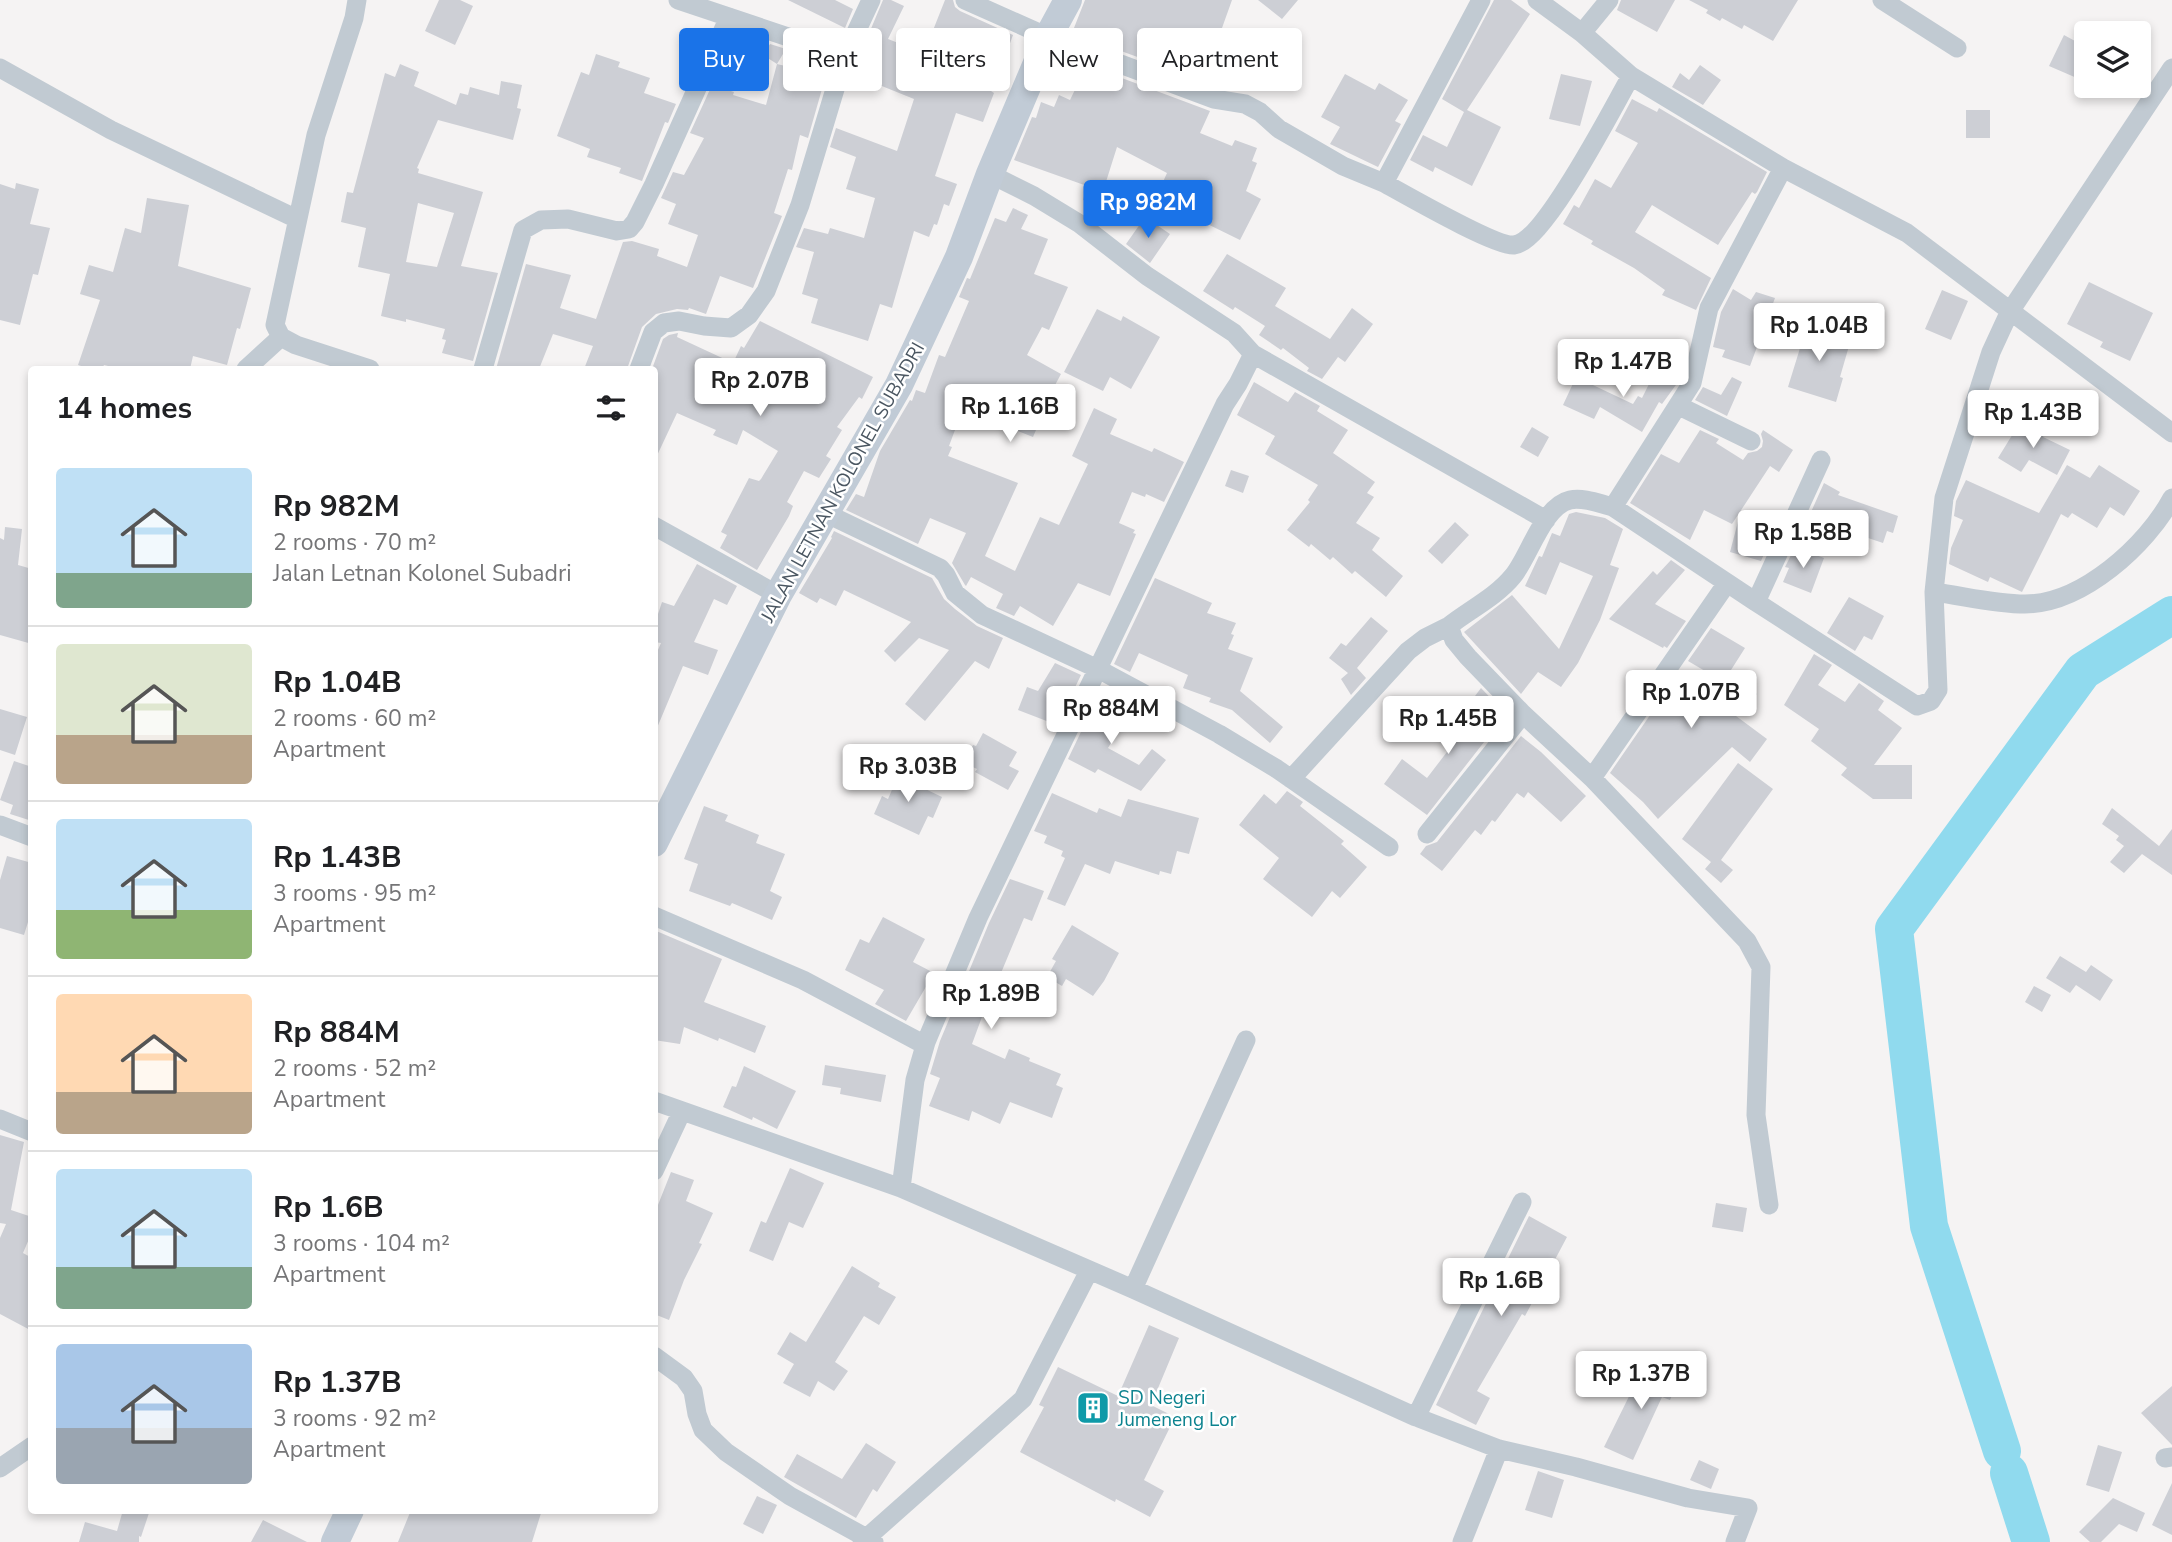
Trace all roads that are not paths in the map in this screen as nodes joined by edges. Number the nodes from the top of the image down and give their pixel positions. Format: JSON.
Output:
{"nodes":[{"id":1,"x":357,"y":0,"type":"edge"},
{"id":2,"x":678,"y":0,"type":"edge"},
{"id":3,"x":871,"y":0,"type":"edge"},
{"id":4,"x":965,"y":0,"type":"edge"},
{"id":5,"x":1068,"y":0,"type":"edge"},
{"id":6,"x":1481,"y":0,"type":"edge"},
{"id":7,"x":1537,"y":0,"type":"edge"},
{"id":8,"x":1609,"y":0,"type":"edge"},
{"id":9,"x":1882,"y":0,"type":"edge"},
{"id":10,"x":729,"y":17,"type":"junction"},
{"id":11,"x":858,"y":28,"type":"edge"},
{"id":12,"x":1028,"y":28,"type":"edge"},
{"id":13,"x":1053,"y":28,"type":"edge"},
{"id":14,"x":1582,"y":33,"type":"junction"},
{"id":15,"x":783,"y":35,"type":"edge"},
{"id":16,"x":1957,"y":48,"type":"dead end"},
{"id":17,"x":1123,"y":65,"type":"edge"},
{"id":18,"x":0,"y":68,"type":"edge"},
{"id":19,"x":2172,"y":68,"type":"edge"},
{"id":20,"x":1631,"y":76,"type":"junction"},
{"id":21,"x":834,"y":91,"type":"edge"},
{"id":22,"x":1025,"y":91,"type":"edge"},
{"id":23,"x":1783,"y":168,"type":"junction"},
{"id":24,"x":990,"y":174,"type":"junction"},
{"id":25,"x":1384,"y":183,"type":"junction"},
{"id":26,"x":297,"y":219,"type":"junction"},
{"id":27,"x":2009,"y":313,"type":"junction"},
{"id":28,"x":281,"y":337,"type":"junction"},
{"id":29,"x":1253,"y":354,"type":"junction"},
{"id":30,"x":249,"y":366,"type":"edge"},
{"id":31,"x":361,"y":366,"type":"edge"},
{"id":32,"x":484,"y":366,"type":"edge"},
{"id":33,"x":640,"y":366,"type":"edge"},
{"id":34,"x":1679,"y":407,"type":"junction"},
{"id":35,"x":2172,"y":433,"type":"edge"},
{"id":36,"x":1751,"y":442,"type":"dead end"},
{"id":37,"x":1821,"y":460,"type":"dead end"},
{"id":38,"x":2172,"y":498,"type":"edge"},
{"id":39,"x":1613,"y":507,"type":"junction"},
{"id":40,"x":825,"y":513,"type":"junction"},
{"id":41,"x":1546,"y":520,"type":"junction"},
{"id":42,"x":658,"y":528,"type":"edge"},
{"id":43,"x":1727,"y":583,"type":"junction"},
{"id":44,"x":1934,"y":592,"type":"junction"},
{"id":45,"x":778,"y":595,"type":"junction"},
{"id":46,"x":1756,"y":602,"type":"junction"},
{"id":47,"x":1449,"y":626,"type":"junction"},
{"id":48,"x":1098,"y":668,"type":"junction"},
{"id":49,"x":1523,"y":714,"type":"junction"},
{"id":50,"x":1592,"y":778,"type":"junction"},
{"id":51,"x":1292,"y":779,"type":"junction"},
{"id":52,"x":0,"y":825,"type":"edge"},
{"id":53,"x":1427,"y":834,"type":"dead end"},
{"id":54,"x":658,"y":835,"type":"edge"},
{"id":55,"x":28,"y":836,"type":"edge"},
{"id":56,"x":1389,"y":847,"type":"dead end"},
{"id":57,"x":658,"y":918,"type":"edge"},
{"id":58,"x":1246,"y":1040,"type":"dead end"},
{"id":59,"x":925,"y":1045,"type":"junction"},
{"id":60,"x":658,"y":1102,"type":"edge"},
{"id":61,"x":682,"y":1111,"type":"junction"},
{"id":62,"x":0,"y":1119,"type":"edge"},
{"id":63,"x":28,"y":1130,"type":"edge"},
{"id":64,"x":658,"y":1162,"type":"edge"},
{"id":65,"x":901,"y":1188,"type":"junction"},
{"id":66,"x":1522,"y":1202,"type":"dead end"},
{"id":67,"x":1769,"y":1205,"type":"dead end"},
{"id":68,"x":1090,"y":1271,"type":"junction"},
{"id":69,"x":1133,"y":1289,"type":"junction"},
{"id":70,"x":658,"y":1359,"type":"edge"},
{"id":71,"x":1416,"y":1417,"type":"junction"},
{"id":72,"x":28,"y":1449,"type":"edge"},
{"id":73,"x":1499,"y":1449,"type":"junction"},
{"id":74,"x":0,"y":1468,"type":"edge"},
{"id":75,"x":348,"y":1514,"type":"edge"},
{"id":76,"x":868,"y":1540,"type":"edge"},
{"id":77,"x":335,"y":1542,"type":"edge"},
{"id":78,"x":1462,"y":1542,"type":"edge"},
{"id":79,"x":1735,"y":1542,"type":"edge"}],
"edges":[{"from":1,"to":26,"type":"street"},
{"from":2,"to":10,"type":"street"},
{"from":3,"to":11,"type":"street"},
{"from":4,"to":12,"type":"street"},
{"from":5,"to":13,"type":"main road","name":"JALAN LETNAN KOLONEL SUBADRI"},
{"from":6,"to":25,"type":"street"},
{"from":7,"to":14,"type":"street"},
{"from":8,"to":14,"type":"street"},
{"from":9,"to":16,"type":"street"},
{"from":10,"to":15,"type":"street"},
{"from":10,"to":32,"type":"street"},
{"from":14,"to":20,"type":"street"},
{"from":17,"to":25,"type":"street"},
{"from":18,"to":26,"type":"street"},
{"from":19,"to":27,"type":"street"},
{"from":20,"to":23,"type":"street"},
{"from":20,"to":25,"type":"street"},
{"from":21,"to":33,"type":"street"},
{"from":22,"to":24,"type":"main road","name":"JALAN LETNAN KOLONEL SUBADRI"},
{"from":23,"to":27,"type":"street"},
{"from":23,"to":34,"type":"street"},
{"from":24,"to":29,"type":"street"},
{"from":24,"to":40,"type":"main road","name":"JALAN LETNAN KOLONEL SUBADRI"},
{"from":26,"to":28,"type":"street"},
{"from":27,"to":35,"type":"street"},
{"from":27,"to":44,"type":"street"},
{"from":28,"to":30,"type":"street"},
{"from":28,"to":31,"type":"street"},
{"from":29,"to":41,"type":"street"},
{"from":29,"to":48,"type":"street"},
{"from":34,"to":36,"type":"street"},
{"from":34,"to":39,"type":"street"},
{"from":37,"to":46,"type":"street"},
{"from":38,"to":44,"type":"street"},
{"from":39,"to":41,"type":"street"},
{"from":39,"to":43,"type":"street"},
{"from":40,"to":45,"type":"main road","name":"JALAN LETNAN KOLONEL SUBADRI"},
{"from":40,"to":48,"type":"street"},
{"from":41,"to":47,"type":"street"},
{"from":42,"to":45,"type":"street"},
{"from":43,"to":46,"type":"street"},
{"from":43,"to":50,"type":"street"},
{"from":44,"to":46,"type":"street"},
{"from":45,"to":54,"type":"main road","name":"JALAN LETNAN KOLONEL SUBADRI"},
{"from":47,"to":49,"type":"street"},
{"from":47,"to":51,"type":"street"},
{"from":48,"to":51,"type":"street"},
{"from":48,"to":59,"type":"street"},
{"from":49,"to":50,"type":"street"},
{"from":49,"to":53,"type":"street"},
{"from":50,"to":67,"type":"street"},
{"from":51,"to":56,"type":"street"},
{"from":52,"to":55,"type":"street"},
{"from":57,"to":59,"type":"street"},
{"from":58,"to":69,"type":"street"},
{"from":59,"to":65,"type":"street"},
{"from":60,"to":61,"type":"street"},
{"from":61,"to":64,"type":"street"},
{"from":61,"to":65,"type":"street"},
{"from":62,"to":63,"type":"street"},
{"from":65,"to":68,"type":"street"},
{"from":66,"to":71,"type":"street"},
{"from":68,"to":69,"type":"street"},
{"from":68,"to":76,"type":"street"},
{"from":69,"to":71,"type":"street"},
{"from":70,"to":76,"type":"street"},
{"from":71,"to":73,"type":"street"},
{"from":72,"to":74,"type":"street"},
{"from":73,"to":78,"type":"street"},
{"from":73,"to":79,"type":"street"},
{"from":75,"to":77,"type":"main road"}]}
